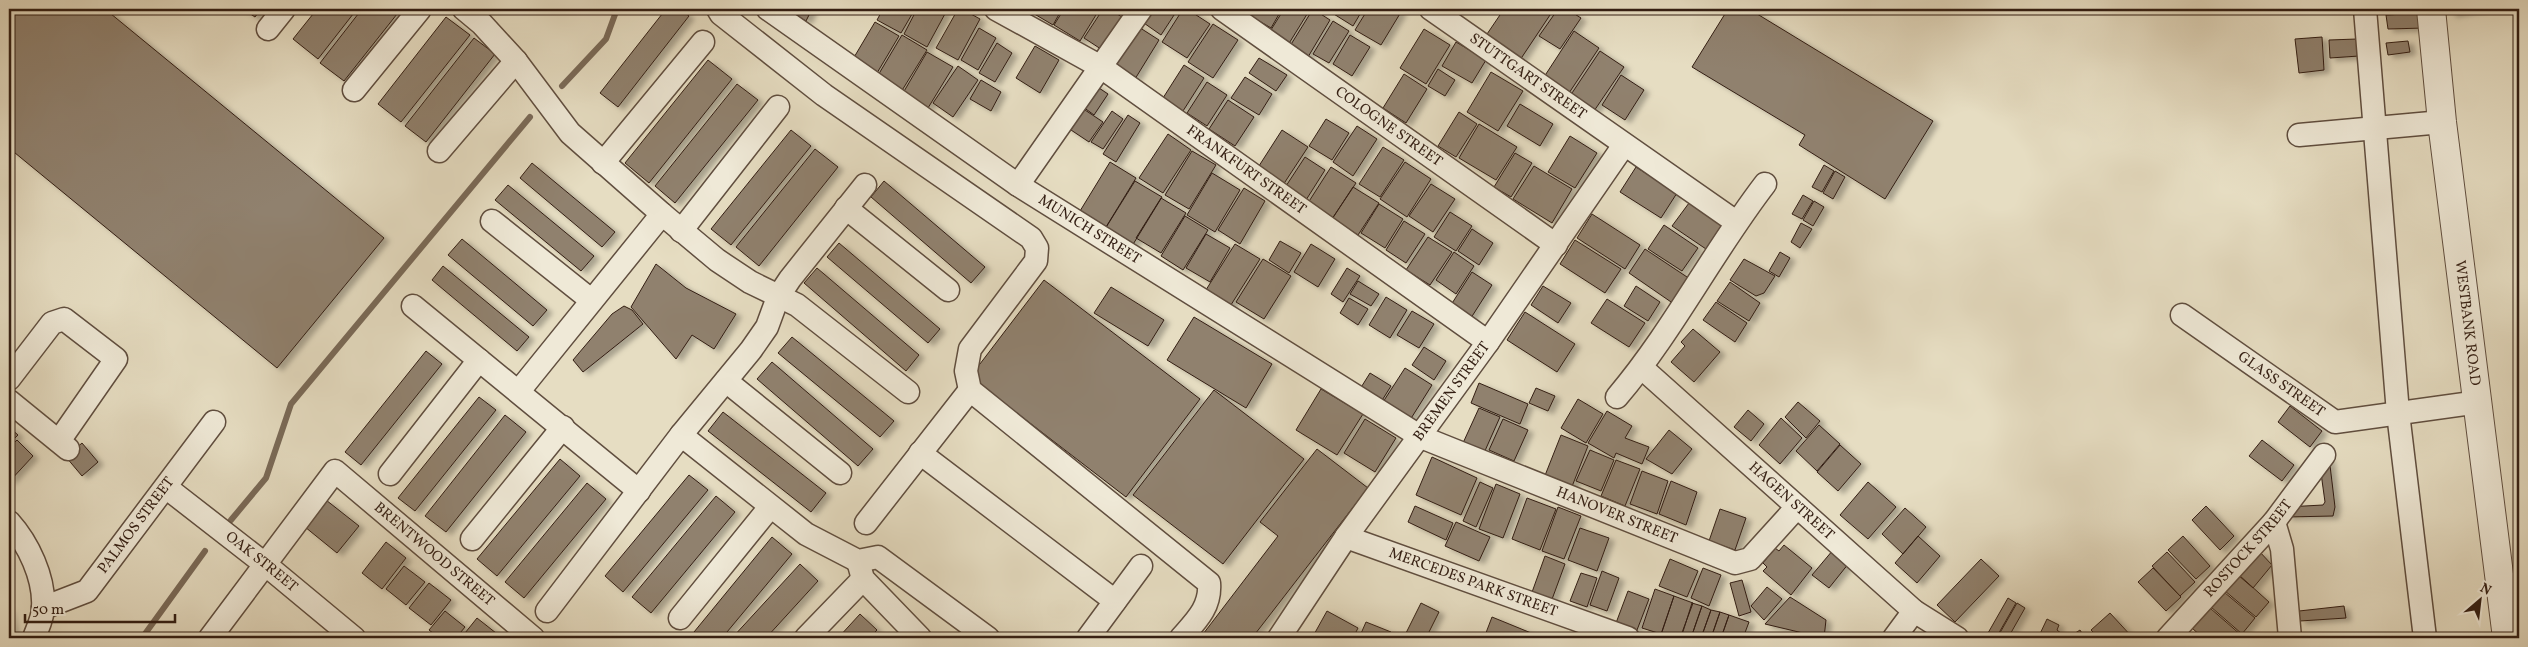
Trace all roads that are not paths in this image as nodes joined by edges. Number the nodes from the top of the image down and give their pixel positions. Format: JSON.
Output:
{"nodes":[{"id":1,"x":284,"y":9,"type":"edge"},
{"id":2,"x":420,"y":9,"type":"edge"},
{"id":3,"x":464,"y":9,"type":"edge"},
{"id":4,"x":718,"y":9,"type":"edge"},
{"id":5,"x":768,"y":9,"type":"edge"},
{"id":6,"x":996,"y":9,"type":"edge"},
{"id":7,"x":1141,"y":9,"type":"edge"},
{"id":8,"x":1222,"y":9,"type":"edge"},
{"id":9,"x":1430,"y":9,"type":"edge"},
{"id":10,"x":2366,"y":9,"type":"edge"},
{"id":11,"x":2431,"y":9,"type":"edge"},
{"id":12,"x":486,"y":16,"type":"edge"},
{"id":13,"x":268,"y":29,"type":"dead end"},
{"id":14,"x":703,"y":42,"type":"dead end"},
{"id":15,"x":516,"y":61,"type":"junction"},
{"id":16,"x":1101,"y":67,"type":"junction"},
{"id":17,"x":354,"y":90,"type":"dead end"},
{"id":18,"x":778,"y":106,"type":"dead end"},
{"id":19,"x":2442,"y":122,"type":"junction"},
{"id":20,"x":2375,"y":129,"type":"junction"},
{"id":21,"x":2299,"y":135,"type":"dead end"},
{"id":22,"x":1624,"y":145,"type":"junction"},
{"id":23,"x":438,"y":151,"type":"dead end"},
{"id":24,"x":603,"y":163,"type":"junction"},
{"id":25,"x":1765,"y":184,"type":"dead end"},
{"id":26,"x":865,"y":185,"type":"dead end"},
{"id":27,"x":1018,"y":185,"type":"junction"},
{"id":28,"x":846,"y":208,"type":"junction"},
{"id":29,"x":662,"y":214,"type":"junction"},
{"id":30,"x":492,"y":221,"type":"dead end"},
{"id":31,"x":1736,"y":222,"type":"junction"},
{"id":32,"x":681,"y":230,"type":"junction"},
{"id":33,"x":1556,"y":245,"type":"junction"},
{"id":34,"x":948,"y":290,"type":"dead end"},
{"id":35,"x":778,"y":296,"type":"junction"},
{"id":36,"x":591,"y":300,"type":"junction"},
{"id":37,"x":413,"y":306,"type":"dead end"},
{"id":38,"x":2182,"y":315,"type":"dead end"},
{"id":39,"x":1488,"y":342,"type":"junction"},
{"id":40,"x":479,"y":360,"type":"junction"},
{"id":41,"x":1642,"y":368,"type":"junction"},
{"id":42,"x":9,"y":379,"type":"edge"},
{"id":43,"x":726,"y":381,"type":"junction"},
{"id":44,"x":970,"y":390,"type":"junction"},
{"id":45,"x":519,"y":391,"type":"junction"},
{"id":46,"x":908,"y":392,"type":"dead end"},
{"id":47,"x":1617,"y":397,"type":"dead end"},
{"id":48,"x":9,"y":401,"type":"edge"},
{"id":49,"x":2479,"y":402,"type":"junction"},
{"id":50,"x":2398,"y":413,"type":"junction"},
{"id":51,"x":214,"y":422,"type":"dead end"},
{"id":52,"x":563,"y":427,"type":"junction"},
{"id":53,"x":681,"y":435,"type":"junction"},
{"id":54,"x":1421,"y":437,"type":"junction"},
{"id":55,"x":920,"y":453,"type":"junction"},
{"id":56,"x":2324,"y":455,"type":"dead end"},
{"id":57,"x":840,"y":473,"type":"dead end"},
{"id":58,"x":390,"y":474,"type":"dead end"},
{"id":59,"x":166,"y":488,"type":"junction"},
{"id":60,"x":639,"y":491,"type":"junction"},
{"id":61,"x":770,"y":507,"type":"junction"},
{"id":62,"x":1797,"y":507,"type":"junction"},
{"id":63,"x":9,"y":522,"type":"edge"},
{"id":64,"x":2274,"y":522,"type":"junction"},
{"id":65,"x":866,"y":523,"type":"dead end"},
{"id":66,"x":1346,"y":537,"type":"junction"},
{"id":67,"x":472,"y":539,"type":"dead end"},
{"id":68,"x":266,"y":565,"type":"junction"},
{"id":69,"x":1141,"y":566,"type":"dead end"},
{"id":70,"x":860,"y":570,"type":"junction"},
{"id":71,"x":1115,"y":601,"type":"junction"},
{"id":72,"x":43,"y":608,"type":"junction"},
{"id":73,"x":1914,"y":610,"type":"junction"},
{"id":74,"x":547,"y":611,"type":"dead end"},
{"id":75,"x":680,"y":618,"type":"dead end"},
{"id":76,"x":34,"y":638,"type":"edge"},
{"id":77,"x":210,"y":638,"type":"edge"},
{"id":78,"x":354,"y":638,"type":"edge"},
{"id":79,"x":533,"y":638,"type":"edge"},
{"id":80,"x":806,"y":638,"type":"edge"},
{"id":81,"x":920,"y":638,"type":"edge"},
{"id":82,"x":988,"y":638,"type":"edge"},
{"id":83,"x":1088,"y":638,"type":"edge"},
{"id":84,"x":1181,"y":638,"type":"edge"},
{"id":85,"x":1279,"y":638,"type":"edge"},
{"id":86,"x":1628,"y":638,"type":"edge"},
{"id":87,"x":1894,"y":638,"type":"edge"},
{"id":88,"x":1957,"y":638,"type":"edge"},
{"id":89,"x":2168,"y":638,"type":"edge"},
{"id":90,"x":2290,"y":638,"type":"edge"},
{"id":91,"x":2425,"y":638,"type":"edge"},
{"id":92,"x":2507,"y":638,"type":"edge"}],
"edges":[{"from":1,"to":13,"type":"street"},
{"from":2,"to":17,"type":"street"},
{"from":3,"to":12,"type":"street"},
{"from":4,"to":44,"type":"street"},
{"from":5,"to":27,"type":"street","name":"MUNICH STREET"},
{"from":6,"to":16,"type":"street","name":"FRANKFURT STREET"},
{"from":7,"to":16,"type":"street"},
{"from":8,"to":33,"type":"street","name":"COLOGNE STREET"},
{"from":9,"to":22,"type":"street","name":"STUTTGART STREET"},
{"from":10,"to":20,"type":"street"},
{"from":11,"to":19,"type":"street","name":"WESTBANK ROAD"},
{"from":12,"to":15,"type":"street"},
{"from":14,"to":24,"type":"street"},
{"from":15,"to":23,"type":"street"},
{"from":15,"to":24,"type":"street"},
{"from":16,"to":27,"type":"street"},
{"from":16,"to":39,"type":"street","name":"FRANKFURT STREET"},
{"from":18,"to":32,"type":"street"},
{"from":19,"to":20,"type":"street"},
{"from":19,"to":49,"type":"street","name":"WESTBANK ROAD"},
{"from":20,"to":21,"type":"street"},
{"from":20,"to":50,"type":"street"},
{"from":22,"to":31,"type":"street"},
{"from":22,"to":33,"type":"street","name":"BREMEN STREET"},
{"from":24,"to":29,"type":"street"},
{"from":25,"to":31,"type":"street"},
{"from":26,"to":28,"type":"street"},
{"from":27,"to":54,"type":"street","name":"MUNICH STREET"},
{"from":28,"to":34,"type":"street"},
{"from":28,"to":35,"type":"street"},
{"from":29,"to":32,"type":"street"},
{"from":29,"to":36,"type":"street"},
{"from":30,"to":36,"type":"street"},
{"from":31,"to":41,"type":"street"},
{"from":32,"to":35,"type":"street"},
{"from":33,"to":39,"type":"street","name":"BREMEN STREET"},
{"from":35,"to":43,"type":"street"},
{"from":35,"to":46,"type":"street"},
{"from":36,"to":45,"type":"street"},
{"from":37,"to":40,"type":"street"},
{"from":38,"to":50,"type":"street","name":"GLASS STREET"},
{"from":39,"to":54,"type":"street","name":"BREMEN STREET"},
{"from":40,"to":45,"type":"street"},
{"from":40,"to":58,"type":"street"},
{"from":41,"to":47,"type":"street"},
{"from":41,"to":62,"type":"street","name":"HAGEN STREET"},
{"from":42,"to":48,"type":"street"},
{"from":43,"to":53,"type":"street"},
{"from":43,"to":57,"type":"street"},
{"from":44,"to":55,"type":"street"},
{"from":44,"to":84,"type":"street"},
{"from":45,"to":52,"type":"street"},
{"from":49,"to":50,"type":"street","name":"GLASS STREET"},
{"from":49,"to":92,"type":"street","name":"WESTBANK ROAD"},
{"from":50,"to":91,"type":"street"},
{"from":51,"to":59,"type":"street","name":"PALMOS STREET"},
{"from":52,"to":60,"type":"street"},
{"from":52,"to":67,"type":"street"},
{"from":53,"to":60,"type":"street"},
{"from":53,"to":61,"type":"street"},
{"from":54,"to":62,"type":"street","name":"HANOVER STREET"},
{"from":54,"to":66,"type":"street","name":"BREMEN STREET"},
{"from":55,"to":65,"type":"street"},
{"from":55,"to":71,"type":"street"},
{"from":56,"to":64,"type":"street","name":"ROSTOCK STREET"},
{"from":59,"to":68,"type":"street","name":"OAK STREET"},
{"from":59,"to":72,"type":"street","name":"PALMOS STREET"},
{"from":60,"to":74,"type":"street"},
{"from":61,"to":70,"type":"street"},
{"from":61,"to":75,"type":"street"},
{"from":62,"to":73,"type":"street","name":"HAGEN STREET"},
{"from":63,"to":72,"type":"street"},
{"from":64,"to":89,"type":"street","name":"ROSTOCK STREET"},
{"from":64,"to":90,"type":"street"},
{"from":66,"to":85,"type":"street","name":"BREMEN STREET"},
{"from":66,"to":86,"type":"street","name":"MERCEDES PARK STREET"},
{"from":68,"to":77,"type":"street"},
{"from":68,"to":78,"type":"street","name":"OAK STREET"},
{"from":68,"to":79,"type":"street","name":"BRENTWOOD STREET"},
{"from":69,"to":71,"type":"street"},
{"from":70,"to":80,"type":"street"},
{"from":70,"to":81,"type":"street"},
{"from":70,"to":82,"type":"street"},
{"from":71,"to":83,"type":"street"},
{"from":72,"to":76,"type":"street"},
{"from":73,"to":87,"type":"street"},
{"from":73,"to":88,"type":"street","name":"HAGEN STREET"}]}
